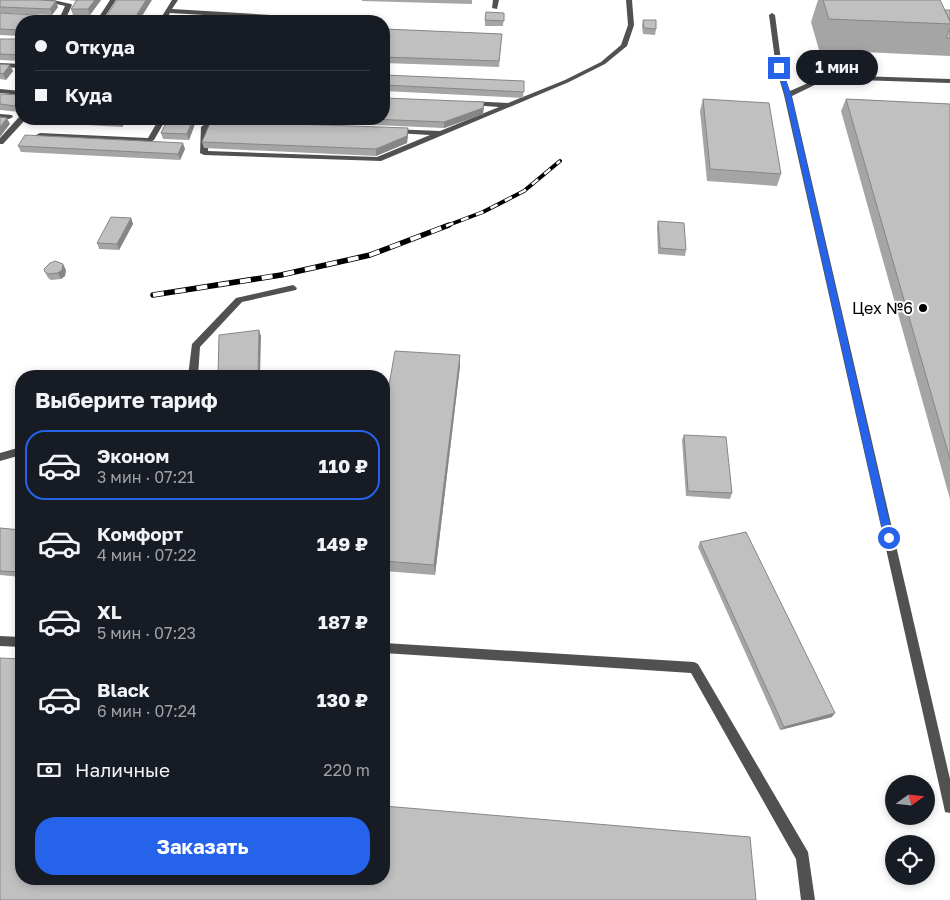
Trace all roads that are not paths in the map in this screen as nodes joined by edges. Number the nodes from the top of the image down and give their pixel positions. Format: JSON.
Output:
{"nodes":[{"id":1,"x":43,"y":0,"type":"edge"},
{"id":2,"x":113,"y":0,"type":"edge"},
{"id":3,"x":175,"y":0,"type":"edge"},
{"id":4,"x":496,"y":0,"type":"edge"},
{"id":5,"x":629,"y":0,"type":"edge"},
{"id":6,"x":495,"y":8,"type":"dead end"},
{"id":7,"x":168,"y":11,"type":"junction"},
{"id":8,"x":64,"y":15,"type":"edge"},
{"id":9,"x":102,"y":15,"type":"edge"},
{"id":10,"x":166,"y":15,"type":"edge"},
{"id":11,"x":236,"y":15,"type":"edge"},
{"id":12,"x":772,"y":16,"type":"dead end"},
{"id":13,"x":0,"y":65,"type":"edge"},
{"id":14,"x":15,"y":66,"type":"edge"},
{"id":15,"x":950,"y":82,"type":"edge"},
{"id":16,"x":0,"y":91,"type":"edge"},
{"id":17,"x":15,"y":92,"type":"edge"},
{"id":18,"x":788,"y":95,"type":"junction"},
{"id":19,"x":462,"y":102,"type":"edge"},
{"id":20,"x":510,"y":105,"type":"junction"},
{"id":21,"x":0,"y":116,"type":"edge"},
{"id":22,"x":9,"y":117,"type":"edge"},
{"id":23,"x":16,"y":125,"type":"edge"},
{"id":24,"x":159,"y":125,"type":"edge"},
{"id":25,"x":208,"y":125,"type":"edge"},
{"id":26,"x":383,"y":130,"type":"edge"},
{"id":27,"x":442,"y":133,"type":"junction"},
{"id":28,"x":40,"y":135,"type":"edge"},
{"id":29,"x":0,"y":142,"type":"edge"},
{"id":30,"x":293,"y":288,"type":"dead end"},
{"id":31,"x":193,"y":370,"type":"edge"},
{"id":32,"x":15,"y":453,"type":"edge"},
{"id":33,"x":0,"y":457,"type":"edge"},
{"id":34,"x":0,"y":641,"type":"edge"},
{"id":35,"x":15,"y":642,"type":"edge"},
{"id":36,"x":390,"y":648,"type":"edge"},
{"id":37,"x":950,"y":807,"type":"edge"},
{"id":38,"x":808,"y":900,"type":"edge"}],
"edges":[{"from":1,"to":8,"type":"lane"},
{"from":2,"to":9,"type":"lane"},
{"from":3,"to":7,"type":"lane"},
{"from":4,"to":6,"type":"lane"},
{"from":5,"to":20,"type":"lane"},
{"from":7,"to":10,"type":"lane"},
{"from":7,"to":11,"type":"lane"},
{"from":12,"to":18,"type":"lane"},
{"from":13,"to":14,"type":"lane"},
{"from":15,"to":18,"type":"lane"},
{"from":16,"to":17,"type":"lane"},
{"from":18,"to":37,"type":"lane"},
{"from":19,"to":20,"type":"lane"},
{"from":20,"to":27,"type":"lane"},
{"from":21,"to":22,"type":"lane"},
{"from":23,"to":29,"type":"lane"},
{"from":24,"to":28,"type":"lane"},
{"from":25,"to":27,"type":"lane"},
{"from":26,"to":27,"type":"lane"},
{"from":30,"to":31,"type":"lane"},
{"from":32,"to":33,"type":"lane"},
{"from":34,"to":35,"type":"lane"},
{"from":36,"to":38,"type":"lane"}]}
